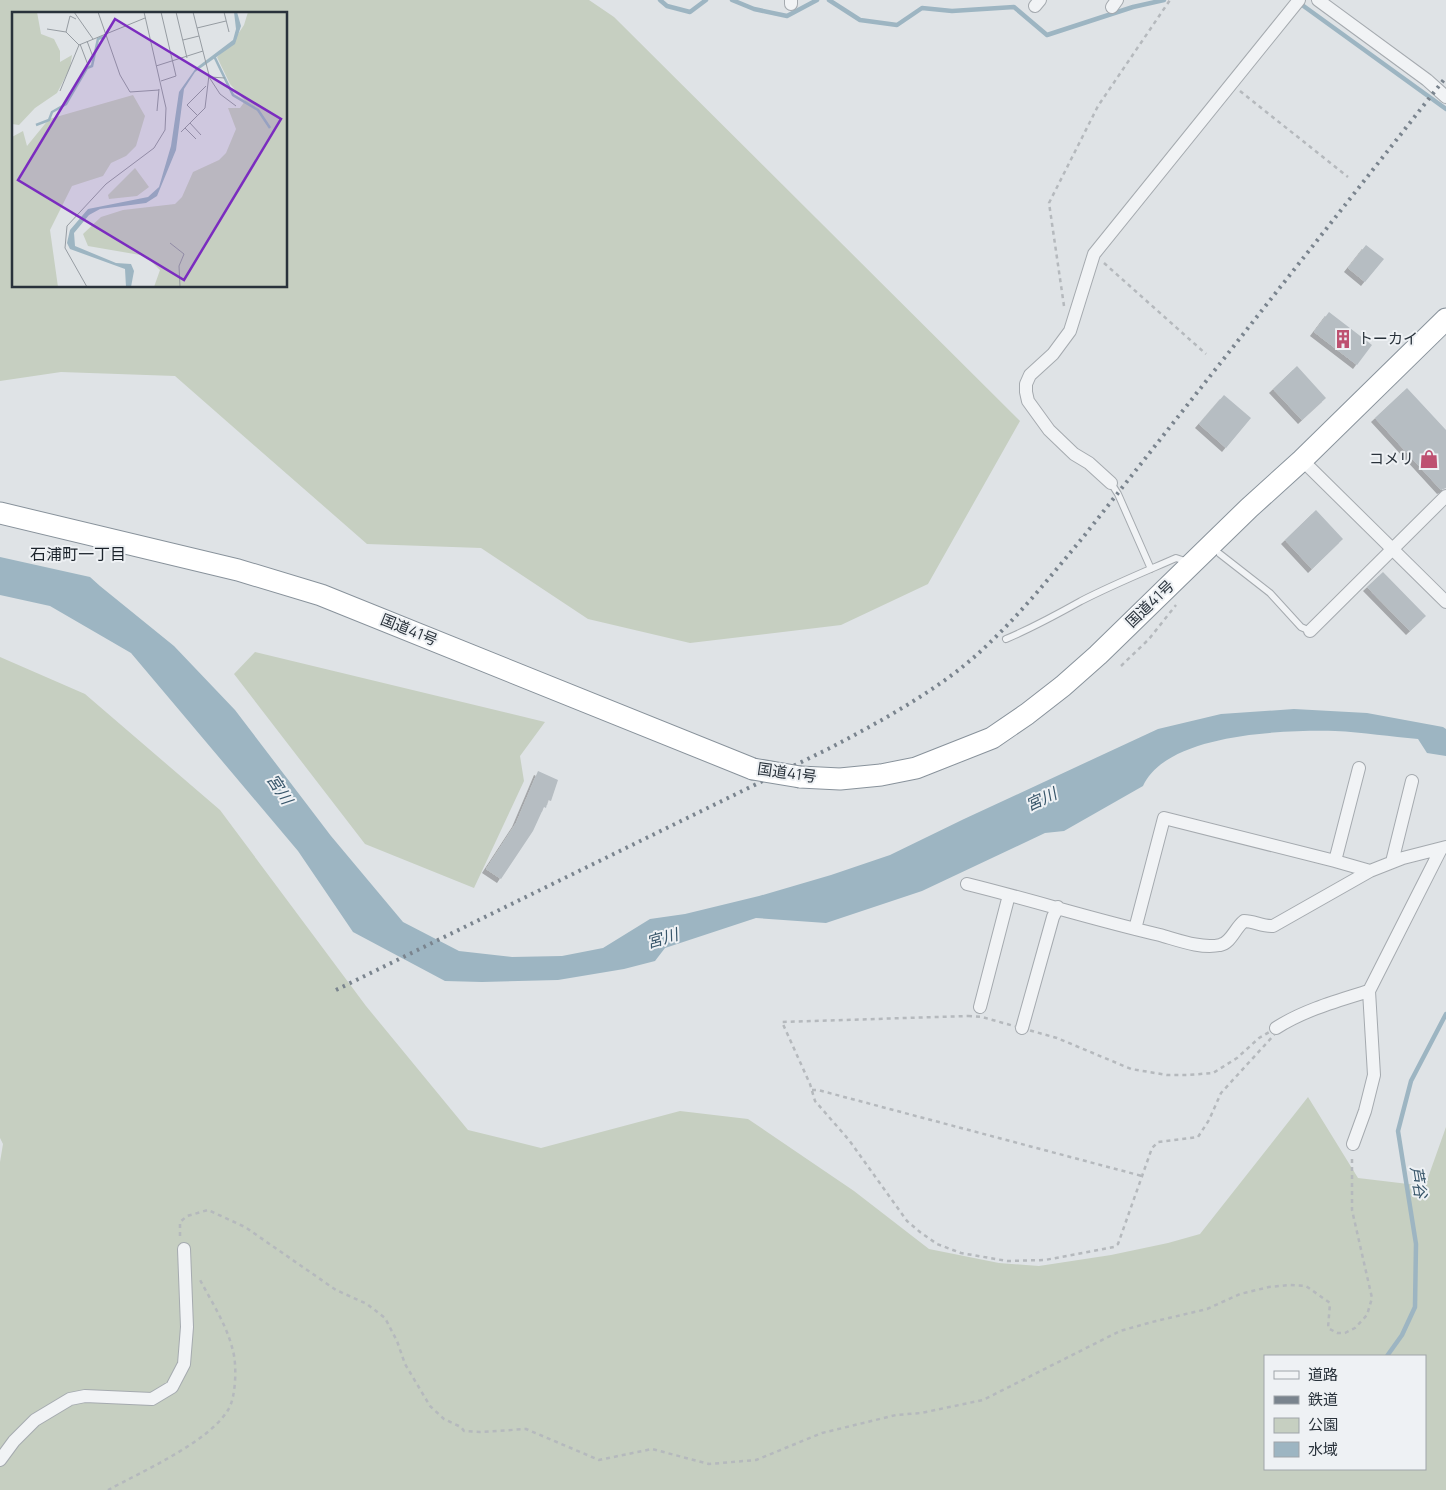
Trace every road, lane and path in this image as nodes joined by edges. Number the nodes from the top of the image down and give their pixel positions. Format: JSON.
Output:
{"nodes":[{"id":1,"x":1170,"y":0,"type":"edge"},
{"id":2,"x":1318,"y":0,"type":"edge"},
{"id":3,"x":1296,"y":3,"type":"edge"},
{"id":4,"x":1231,"y":84,"type":"junction"},
{"id":5,"x":1446,"y":97,"type":"edge"},
{"id":6,"x":1348,"y":177,"type":"dead end"},
{"id":7,"x":1094,"y":254,"type":"junction"},
{"id":8,"x":1446,"y":319,"type":"edge"},
{"id":9,"x":1070,"y":332,"type":"junction"},
{"id":10,"x":1206,"y":354,"type":"dead end"},
{"id":11,"x":1302,"y":460,"type":"junction"},
{"id":12,"x":1111,"y":483,"type":"joint"},
{"id":13,"x":1446,"y":496,"type":"edge"},
{"id":14,"x":0,"y":513,"type":"edge"},
{"id":15,"x":1393,"y":549,"type":"junction"},
{"id":16,"x":1220,"y":554,"type":"dead end"},
{"id":17,"x":1191,"y":564,"type":"junction"},
{"id":18,"x":1151,"y":569,"type":"junction"},
{"id":19,"x":1446,"y":602,"type":"edge"},
{"id":20,"x":1178,"y":603,"type":"dead end"},
{"id":21,"x":1310,"y":631,"type":"joint"},
{"id":22,"x":1006,"y":639,"type":"dead end"},
{"id":23,"x":1121,"y":666,"type":"dead end"},
{"id":24,"x":1359,"y":768,"type":"dead end"},
{"id":25,"x":1412,"y":781,"type":"dead end"},
{"id":26,"x":1444,"y":852,"type":"edge"},
{"id":27,"x":1335,"y":861,"type":"junction"},
{"id":28,"x":1392,"y":862,"type":"junction"},
{"id":29,"x":1370,"y":871,"type":"junction"},
{"id":30,"x":967,"y":884,"type":"dead end"},
{"id":31,"x":1008,"y":895,"type":"junction"},
{"id":32,"x":1058,"y":908,"type":"junction"},
{"id":33,"x":1135,"y":929,"type":"junction"},
{"id":34,"x":1369,"y":991,"type":"junction"},
{"id":35,"x":980,"y":1008,"type":"dead end"},
{"id":36,"x":1022,"y":1028,"type":"junction"},
{"id":37,"x":1276,"y":1028,"type":"junction"},
{"id":38,"x":812,"y":1090,"type":"junction"},
{"id":39,"x":1353,"y":1144,"type":"joint"},
{"id":40,"x":1142,"y":1176,"type":"junction"},
{"id":41,"x":184,"y":1249,"type":"joint"},
{"id":42,"x":198,"y":1275,"type":"dead end"},
{"id":43,"x":0,"y":1460,"type":"edge"},
{"id":44,"x":108,"y":1490,"type":"edge"}],
"edges":[{"from":1,"to":9,"type":"path"},
{"from":2,"to":5,"type":"street"},
{"from":3,"to":4,"type":"street"},
{"from":4,"to":6,"type":"path"},
{"from":4,"to":7,"type":"street"},
{"from":7,"to":9,"type":"street"},
{"from":7,"to":10,"type":"path"},
{"from":8,"to":11,"type":"highway","name":"国道41号"},
{"from":9,"to":12,"type":"street"},
{"from":11,"to":15,"type":"street"},
{"from":11,"to":17,"type":"highway","name":"国道41号"},
{"from":12,"to":18,"type":"lane"},
{"from":13,"to":15,"type":"street"},
{"from":14,"to":17,"type":"highway","name":"国道41号","bridge":true},
{"from":15,"to":19,"type":"street"},
{"from":15,"to":21,"type":"street"},
{"from":16,"to":21,"type":"lane"},
{"from":17,"to":18,"type":"lane"},
{"from":18,"to":22,"type":"lane"},
{"from":20,"to":23,"type":"path"},
{"from":24,"to":27,"type":"street"},
{"from":25,"to":28,"type":"street"},
{"from":26,"to":28,"type":"street"},
{"from":26,"to":34,"type":"street"},
{"from":27,"to":29,"type":"street"},
{"from":27,"to":33,"type":"street"},
{"from":28,"to":29,"type":"street"},
{"from":29,"to":33,"type":"street"},
{"from":30,"to":31,"type":"street"},
{"from":31,"to":32,"type":"street"},
{"from":31,"to":35,"type":"street"},
{"from":32,"to":33,"type":"street"},
{"from":32,"to":36,"type":"street"},
{"from":34,"to":37,"type":"street"},
{"from":34,"to":39,"type":"street"},
{"from":36,"to":37,"type":"path"},
{"from":36,"to":38,"type":"path"},
{"from":37,"to":40,"type":"path"},
{"from":38,"to":40,"type":"path"},
{"from":38,"to":40,"type":"path"},
{"from":39,"to":41,"type":"path"},
{"from":41,"to":43,"type":"street"},
{"from":42,"to":44,"type":"path"}]}
